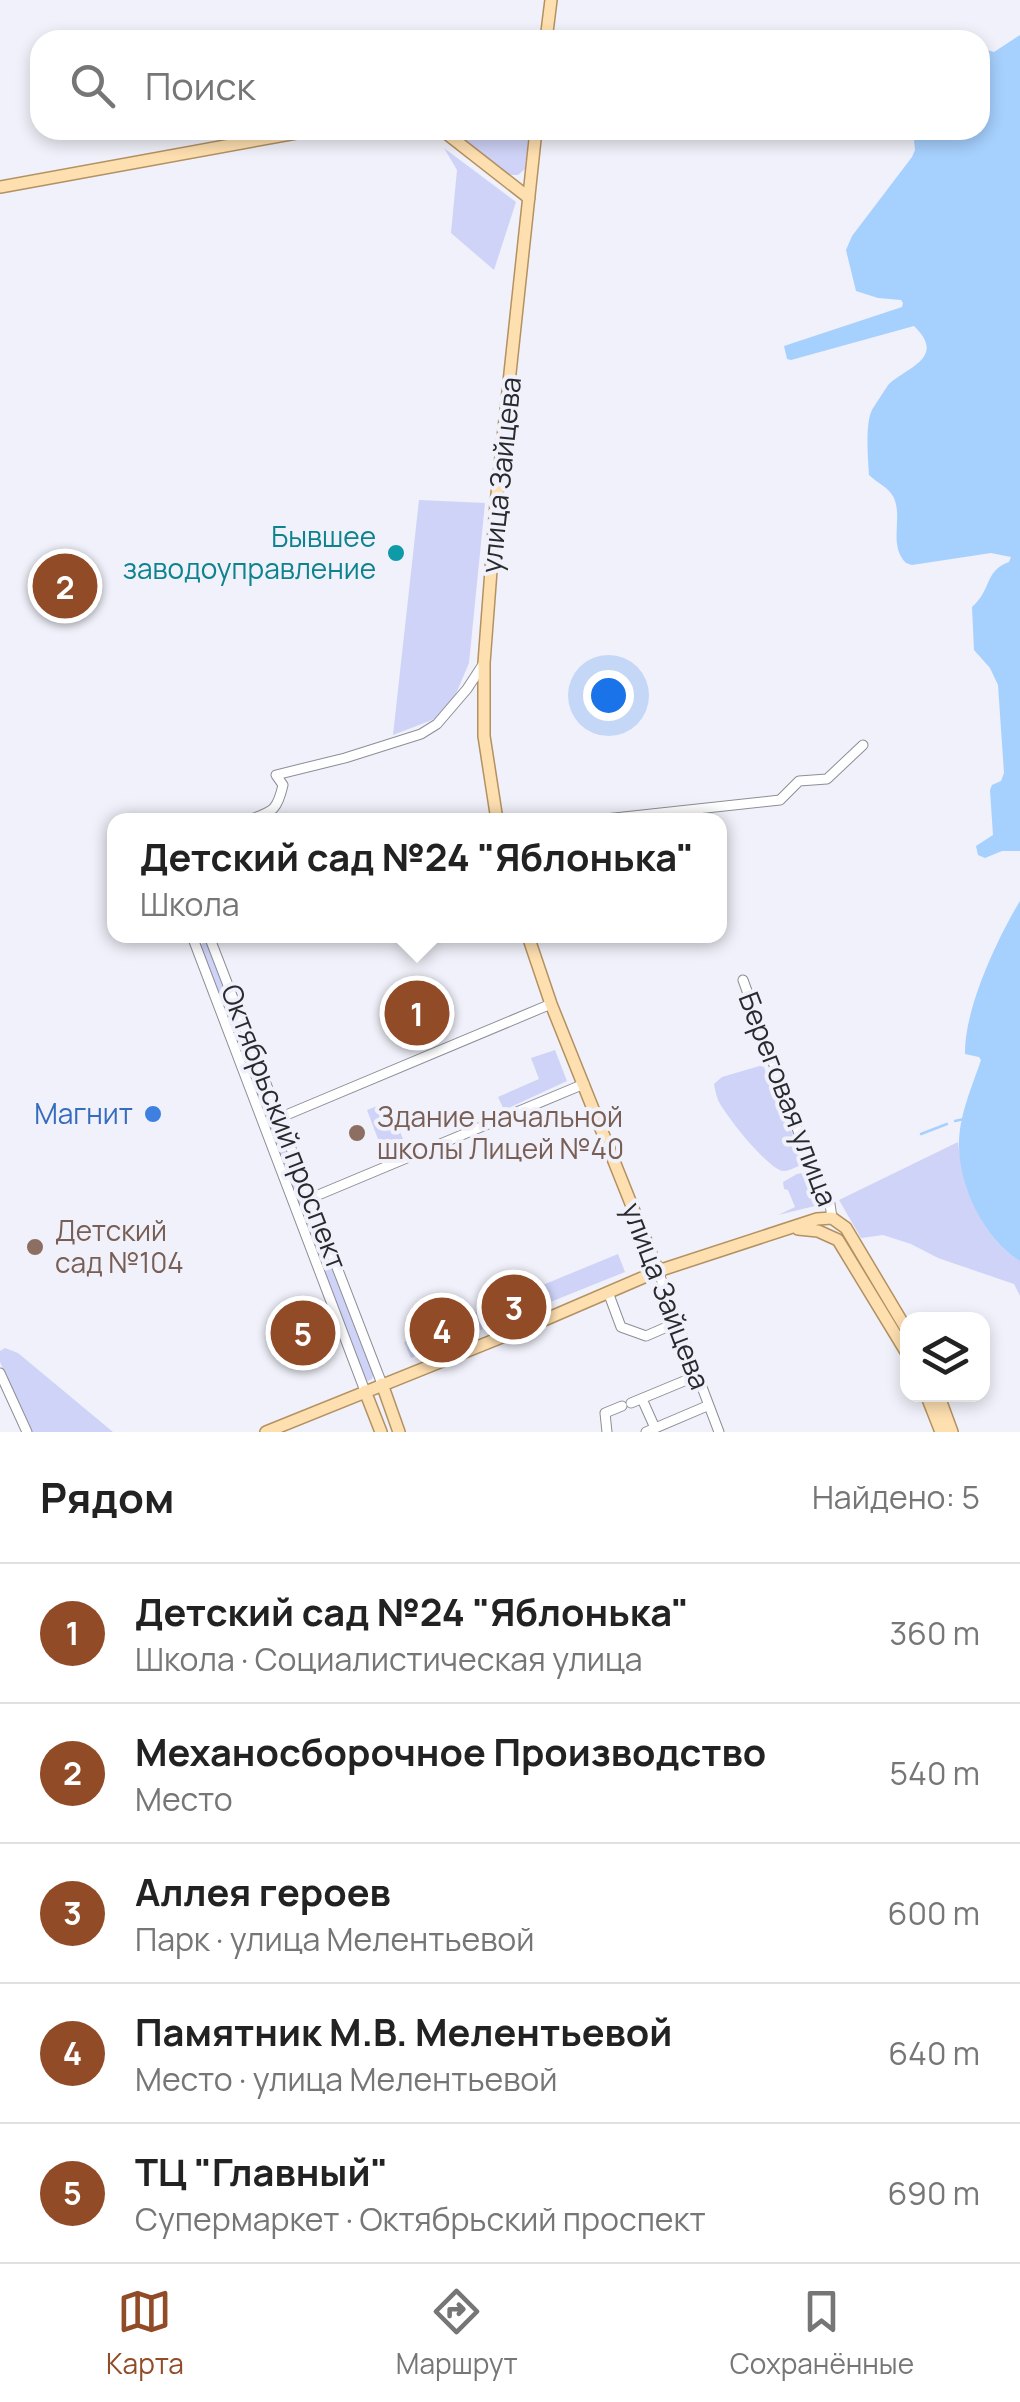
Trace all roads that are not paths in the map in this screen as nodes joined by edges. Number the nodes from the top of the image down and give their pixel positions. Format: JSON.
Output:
{"nodes":[{"id":1,"x":550,"y":0,"type":"edge"},
{"id":2,"x":547,"y":30,"type":"edge"},
{"id":3,"x":259,"y":140,"type":"edge"},
{"id":4,"x":455,"y":140,"type":"edge"},
{"id":5,"x":535,"y":140,"type":"edge"},
{"id":6,"x":532,"y":171,"type":"junction"},
{"id":7,"x":505,"y":180,"type":"junction"},
{"id":8,"x":0,"y":188,"type":"edge"},
{"id":9,"x":529,"y":198,"type":"junction"},
{"id":10,"x":484,"y":663,"type":"junction"},
{"id":11,"x":862,"y":745,"type":"dead end"},
{"id":12,"x":268,"y":813,"type":"edge"},
{"id":13,"x":497,"y":813,"type":"edge"},
{"id":14,"x":660,"y":813,"type":"edge"},
{"id":15,"x":194,"y":943,"type":"edge"},
{"id":16,"x":212,"y":943,"type":"edge"},
{"id":17,"x":530,"y":943,"type":"edge"},
{"id":18,"x":743,"y":980,"type":"dead end"},
{"id":19,"x":551,"y":1004,"type":"junction"},
{"id":20,"x":267,"y":1084,"type":"junction"},
{"id":21,"x":584,"y":1084,"type":"junction"},
{"id":22,"x":252,"y":1092,"type":"junction"},
{"id":23,"x":280,"y":1118,"type":"junction"},
{"id":24,"x":302,"y":1174,"type":"junction"},
{"id":25,"x":285,"y":1181,"type":"junction"},
{"id":26,"x":312,"y":1198,"type":"junction"},
{"id":27,"x":836,"y":1220,"type":"junction"},
{"id":28,"x":794,"y":1228,"type":"junction"},
{"id":29,"x":829,"y":1234,"type":"junction"},
{"id":30,"x":658,"y":1271,"type":"junction"},
{"id":31,"x":342,"y":1280,"type":"junction"},
{"id":32,"x":325,"y":1285,"type":"junction"},
{"id":33,"x":608,"y":1292,"type":"junction"},
{"id":34,"x":900,"y":1318,"type":"edge"},
{"id":35,"x":669,"y":1326,"type":"dead end"},
{"id":36,"x":900,"y":1342,"type":"edge"},
{"id":37,"x":0,"y":1374,"type":"edge"},
{"id":38,"x":688,"y":1380,"type":"dead end"},
{"id":39,"x":382,"y":1384,"type":"junction"},
{"id":40,"x":365,"y":1391,"type":"junction"},
{"id":41,"x":642,"y":1399,"type":"junction"},
{"id":42,"x":929,"y":1402,"type":"edge"},
{"id":43,"x":941,"y":1402,"type":"edge"},
{"id":44,"x":707,"y":1406,"type":"junction"},
{"id":45,"x":651,"y":1430,"type":"edge"},
{"id":46,"x":27,"y":1432,"type":"edge"},
{"id":47,"x":266,"y":1432,"type":"edge"},
{"id":48,"x":381,"y":1432,"type":"edge"},
{"id":49,"x":399,"y":1432,"type":"edge"},
{"id":50,"x":607,"y":1432,"type":"edge"},
{"id":51,"x":718,"y":1432,"type":"edge"},
{"id":52,"x":941,"y":1432,"type":"edge"},
{"id":53,"x":952,"y":1432,"type":"edge"}],
"edges":[{"from":1,"to":2,"type":"main road"},
{"from":3,"to":8,"type":"main road"},
{"from":4,"to":7,"type":"main road"},
{"from":5,"to":6,"type":"main road","name":"улица Зайцева"},
{"from":6,"to":7,"type":"main road"},
{"from":6,"to":9,"type":"main road","name":"улица Зайцева"},
{"from":7,"to":9,"type":"main road"},
{"from":9,"to":10,"type":"main road","name":"улица Зайцева"},
{"from":10,"to":12,"type":"street"},
{"from":10,"to":13,"type":"main road","name":"улица Зайцева"},
{"from":11,"to":14,"type":"street"},
{"from":15,"to":22,"type":"street","name":"Октябрьский проспект"},
{"from":16,"to":20,"type":"street","name":"Октябрьский проспект"},
{"from":17,"to":19,"type":"main road","name":"улица Зайцева"},
{"from":18,"to":27,"type":"street","name":"Береговая улица"},
{"from":19,"to":21,"type":"main road","name":"улица Зайцева"},
{"from":19,"to":23,"type":"street"},
{"from":20,"to":22,"type":"street"},
{"from":20,"to":23,"type":"street","name":"Октябрьский проспект"},
{"from":21,"to":26,"type":"street"},
{"from":21,"to":30,"type":"main road","name":"улица Зайцева"},
{"from":22,"to":25,"type":"street","name":"Октябрьский проспект"},
{"from":23,"to":24,"type":"street","name":"Октябрьский проспект"},
{"from":24,"to":25,"type":"street"},
{"from":24,"to":26,"type":"street","name":"Октябрьский проспект"},
{"from":25,"to":32,"type":"street","name":"Октябрьский проспект"},
{"from":26,"to":31,"type":"street","name":"Октябрьский проспект"},
{"from":27,"to":28,"type":"main road"},
{"from":27,"to":29,"type":"main road"},
{"from":27,"to":34,"type":"main road"},
{"from":28,"to":29,"type":"main road"},
{"from":28,"to":30,"type":"main road"},
{"from":29,"to":36,"type":"main road"},
{"from":30,"to":33,"type":"main road"},
{"from":30,"to":44,"type":"street","name":"улица Зайцева"},
{"from":31,"to":32,"type":"street"},
{"from":31,"to":39,"type":"street","name":"Октябрьский проспект"},
{"from":32,"to":40,"type":"street","name":"Октябрьский проспект"},
{"from":33,"to":35,"type":"street"},
{"from":33,"to":39,"type":"main road"},
{"from":37,"to":46,"type":"street"},
{"from":38,"to":41,"type":"street"},
{"from":39,"to":40,"type":"main road"},
{"from":39,"to":49,"type":"main road","name":"Октябрьский проспект"},
{"from":40,"to":47,"type":"main road"},
{"from":40,"to":48,"type":"main road","name":"Октябрьский проспект"},
{"from":41,"to":45,"type":"street"},
{"from":41,"to":50,"type":"street"},
{"from":42,"to":52,"type":"main road"},
{"from":43,"to":53,"type":"main road"},
{"from":44,"to":45,"type":"street"},
{"from":44,"to":51,"type":"street","name":"улица Зайцева"}]}
